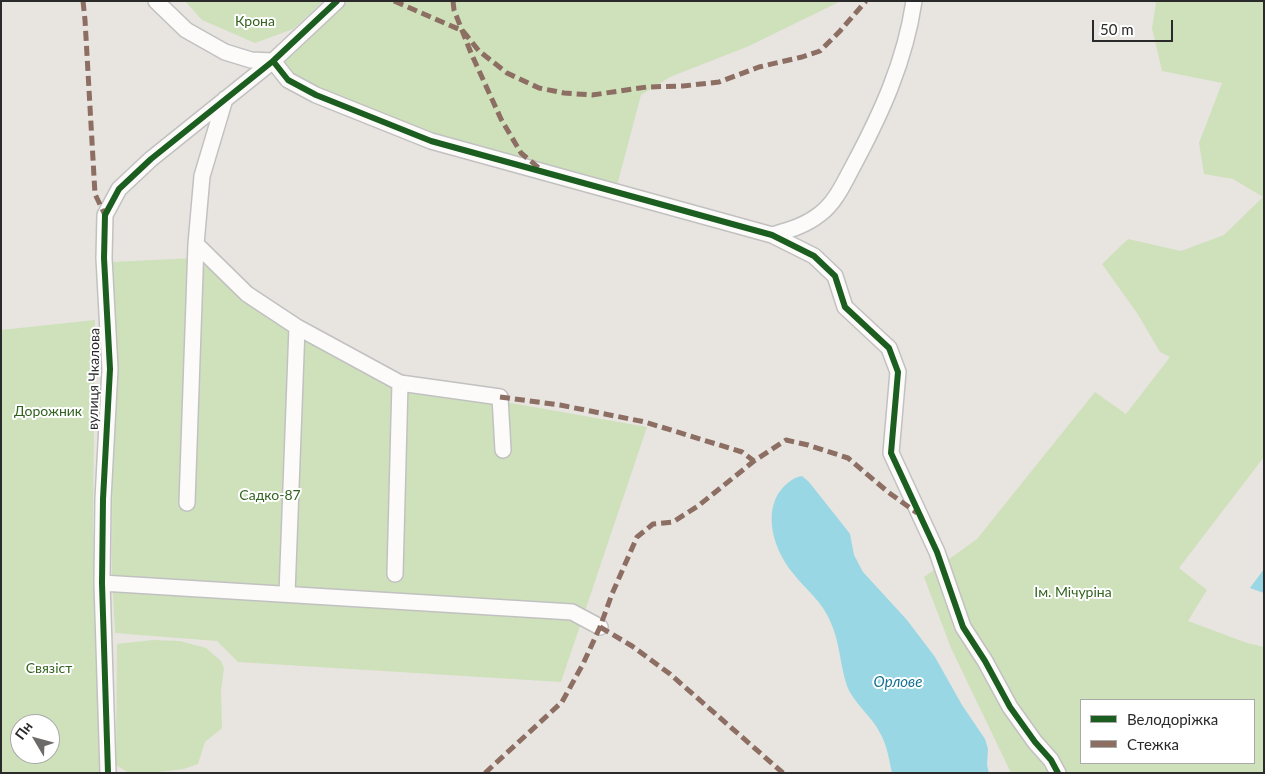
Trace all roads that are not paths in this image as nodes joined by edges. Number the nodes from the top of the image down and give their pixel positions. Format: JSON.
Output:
{"nodes":[{"id":1,"x":156,"y":1,"type":"edge"},
{"id":2,"x":337,"y":1,"type":"edge"},
{"id":3,"x":914,"y":1,"type":"edge"},
{"id":4,"x":273,"y":61,"type":"junction"},
{"id":5,"x":225,"y":99,"type":"junction"},
{"id":6,"x":772,"y":235,"type":"junction"},
{"id":7,"x":196,"y":244,"type":"junction"},
{"id":8,"x":297,"y":327,"type":"junction"},
{"id":9,"x":400,"y":383,"type":"junction"},
{"id":10,"x":503,"y":450,"type":"dead end"},
{"id":11,"x":188,"y":503,"type":"dead end"},
{"id":12,"x":395,"y":574,"type":"dead end"},
{"id":13,"x":102,"y":583,"type":"junction"},
{"id":14,"x":287,"y":594,"type":"junction"},
{"id":15,"x":600,"y":627,"type":"dead end"},
{"id":16,"x":108,"y":773,"type":"edge"},
{"id":17,"x":1058,"y":773,"type":"edge"}],
"edges":[{"from":1,"to":4,"type":"street"},
{"from":2,"to":4,"type":"street","name":"вулиця Чкалова"},
{"from":3,"to":6,"type":"street"},
{"from":4,"to":5,"type":"street","name":"вулиця Чкалова"},
{"from":4,"to":6,"type":"street"},
{"from":5,"to":7,"type":"street"},
{"from":5,"to":13,"type":"street","name":"вулиця Чкалова"},
{"from":6,"to":17,"type":"street"},
{"from":7,"to":8,"type":"street"},
{"from":7,"to":11,"type":"street"},
{"from":8,"to":9,"type":"street"},
{"from":8,"to":14,"type":"street"},
{"from":9,"to":10,"type":"street"},
{"from":9,"to":12,"type":"street"},
{"from":13,"to":14,"type":"street"},
{"from":13,"to":16,"type":"street","name":"вулиця Чкалова"},
{"from":14,"to":15,"type":"street"}]}
